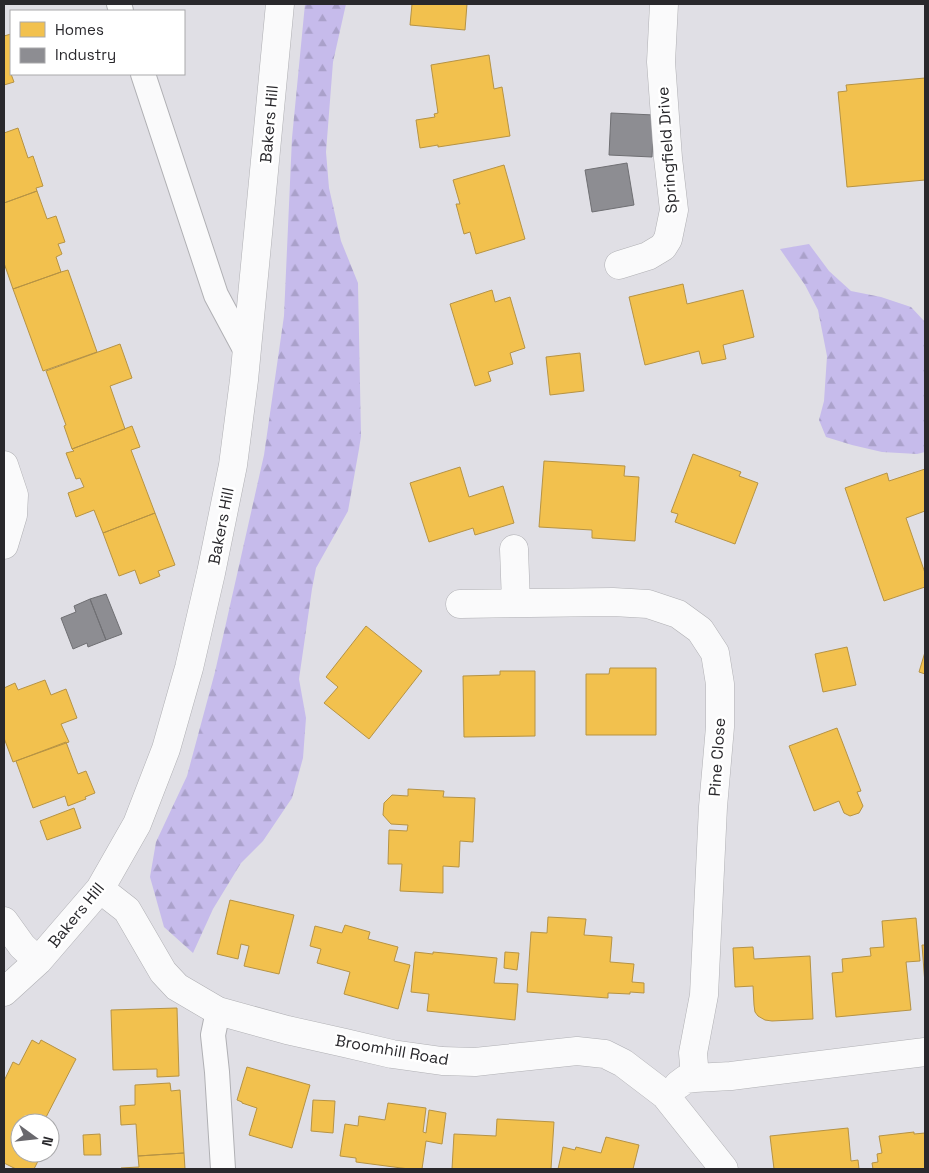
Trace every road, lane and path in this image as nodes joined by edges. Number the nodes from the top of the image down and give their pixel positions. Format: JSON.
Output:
{"nodes":[{"id":1,"x":280,"y":4,"type":"edge"},
{"id":2,"x":664,"y":4,"type":"edge"},
{"id":3,"x":143,"y":75,"type":"edge"},
{"id":4,"x":619,"y":265,"type":"dead end"},
{"id":5,"x":246,"y":352,"type":"junction"},
{"id":6,"x":4,"y":465,"type":"edge"},
{"id":7,"x":4,"y":545,"type":"edge"},
{"id":8,"x":514,"y":549,"type":"dead end"},
{"id":9,"x":516,"y":603,"type":"junction"},
{"id":10,"x":460,"y":604,"type":"dead end"},
{"id":11,"x":100,"y":889,"type":"junction"},
{"id":12,"x":4,"y":921,"type":"edge"},
{"id":13,"x":38,"y":961,"type":"junction"},
{"id":14,"x":4,"y":992,"type":"edge"},
{"id":15,"x":218,"y":1011,"type":"junction"},
{"id":16,"x":925,"y":1052,"type":"edge"},
{"id":17,"x":695,"y":1078,"type":"junction"},
{"id":18,"x":665,"y":1095,"type":"junction"},
{"id":19,"x":222,"y":1169,"type":"edge"},
{"id":20,"x":724,"y":1169,"type":"edge"}],
"edges":[{"from":1,"to":5,"type":"street","name":"Bakers Hill"},
{"from":2,"to":4,"type":"street","name":"Springfield Drive"},
{"from":3,"to":5,"type":"lane"},
{"from":5,"to":11,"type":"street","name":"Bakers Hill"},
{"from":6,"to":7,"type":"street"},
{"from":8,"to":9,"type":"street"},
{"from":9,"to":10,"type":"street","name":"Pine Close"},
{"from":9,"to":17,"type":"street","name":"Pine Close"},
{"from":11,"to":13,"type":"street","name":"Bakers Hill"},
{"from":11,"to":15,"type":"street","name":"Broomhill Road"},
{"from":12,"to":13,"type":"street"},
{"from":13,"to":14,"type":"street","name":"Bakers Hill"},
{"from":15,"to":18,"type":"street","name":"Broomhill Road"},
{"from":15,"to":19,"type":"lane"},
{"from":16,"to":17,"type":"street"},
{"from":17,"to":18,"type":"street"},
{"from":18,"to":20,"type":"street","name":"Broomhill Road"}]}
